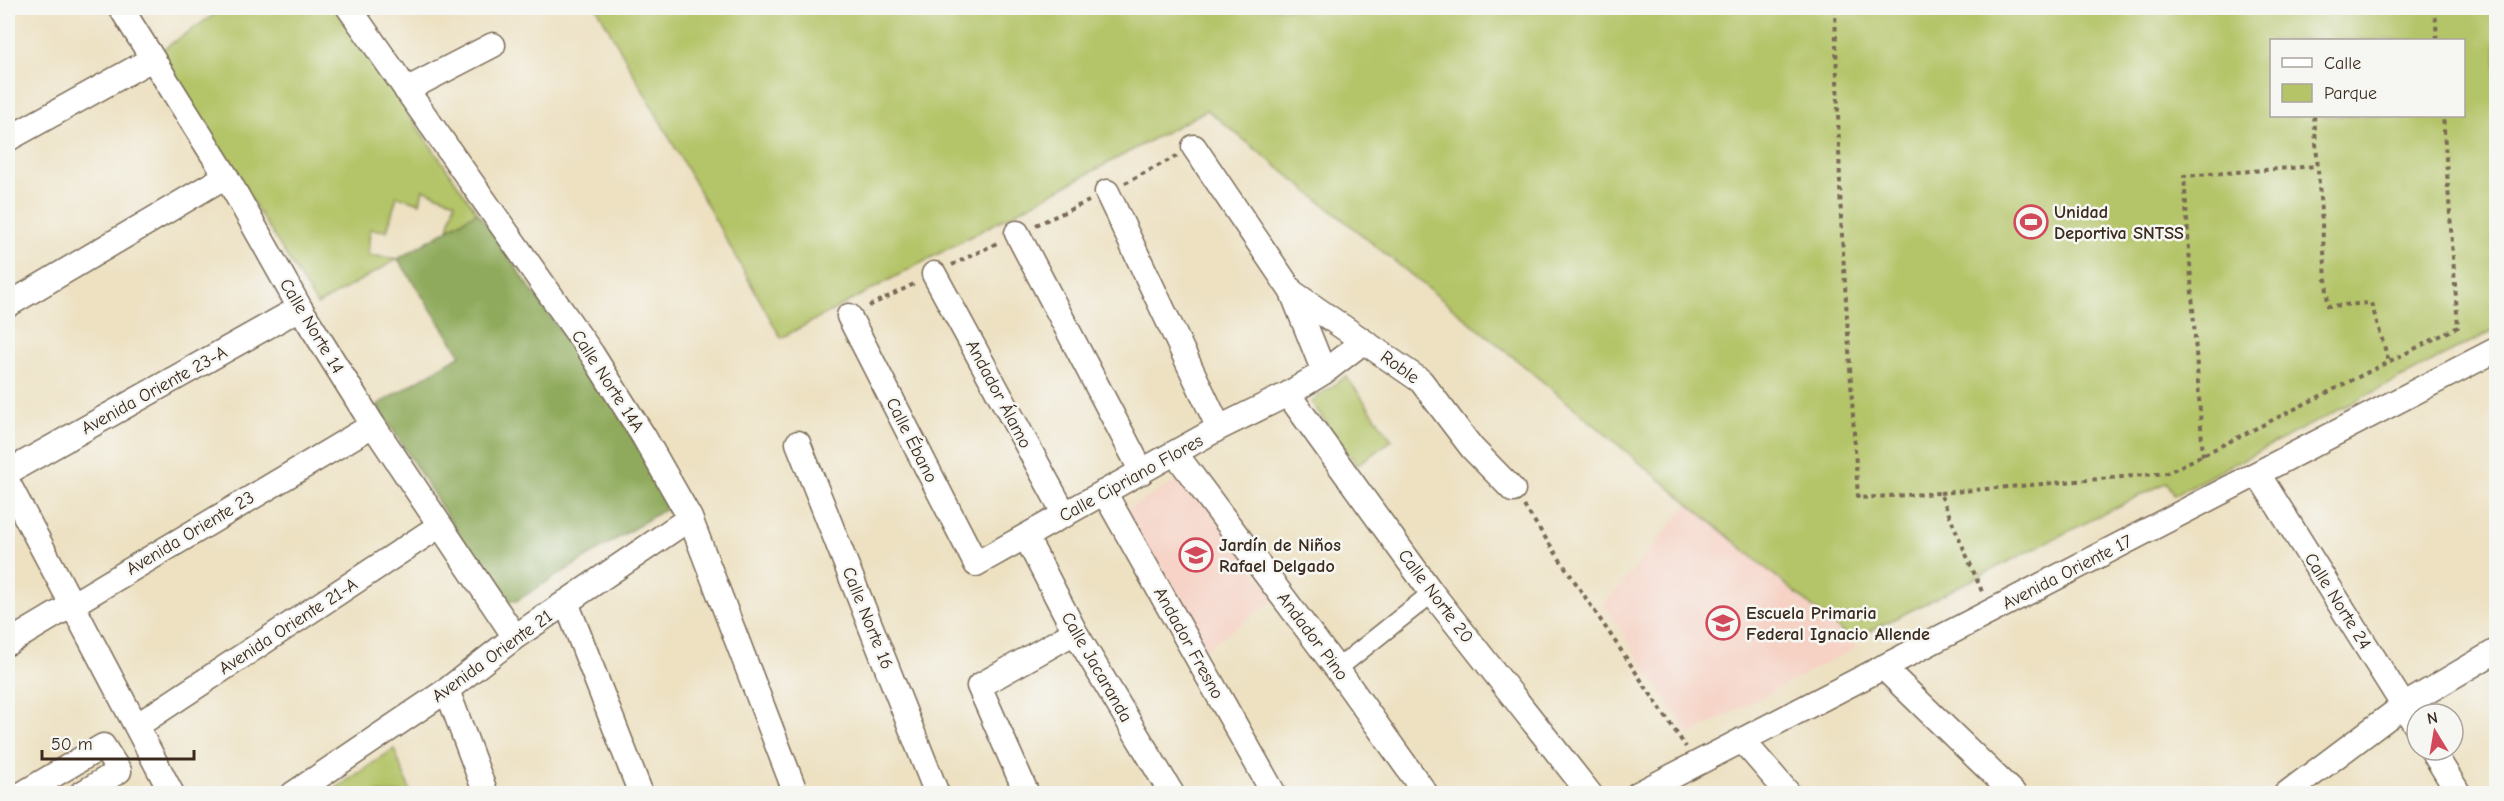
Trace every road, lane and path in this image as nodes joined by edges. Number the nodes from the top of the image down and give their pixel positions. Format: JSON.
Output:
{"nodes":[{"id":1,"x":121,"y":8,"type":"edge"},
{"id":2,"x":349,"y":8,"type":"edge"},
{"id":3,"x":1835,"y":8,"type":"edge"},
{"id":4,"x":2435,"y":8,"type":"edge"},
{"id":5,"x":2437,"y":39,"type":"edge"},
{"id":6,"x":493,"y":45,"type":"dead end"},
{"id":7,"x":152,"y":59,"type":"junction"},
{"id":8,"x":406,"y":90,"type":"junction"},
{"id":9,"x":2314,"y":117,"type":"edge"},
{"id":10,"x":2442,"y":117,"type":"edge"},
{"id":11,"x":8,"y":139,"type":"edge"},
{"id":12,"x":1194,"y":147,"type":"dead end"},
{"id":13,"x":2317,"y":166,"type":"junction"},
{"id":14,"x":226,"y":176,"type":"junction"},
{"id":15,"x":1107,"y":192,"type":"dead end"},
{"id":16,"x":1017,"y":233,"type":"dead end"},
{"id":17,"x":934,"y":274,"type":"dead end"},
{"id":18,"x":1292,"y":292,"type":"junction"},
{"id":19,"x":8,"y":305,"type":"edge"},
{"id":20,"x":300,"y":308,"type":"junction"},
{"id":21,"x":849,"y":316,"type":"dead end"},
{"id":22,"x":1363,"y":342,"type":"junction"},
{"id":23,"x":2496,"y":350,"type":"edge"},
{"id":24,"x":2389,"y":362,"type":"junction"},
{"id":25,"x":1324,"y":372,"type":"junction"},
{"id":26,"x":1288,"y":394,"type":"junction"},
{"id":27,"x":373,"y":425,"type":"junction"},
{"id":28,"x":1219,"y":428,"type":"junction"},
{"id":29,"x":798,"y":443,"type":"dead end"},
{"id":30,"x":1175,"y":453,"type":"junction"},
{"id":31,"x":2202,"y":456,"type":"junction"},
{"id":32,"x":8,"y":472,"type":"edge"},
{"id":33,"x":1142,"y":472,"type":"junction"},
{"id":34,"x":2258,"y":474,"type":"junction"},
{"id":35,"x":8,"y":483,"type":"edge"},
{"id":36,"x":1513,"y":490,"type":"joint"},
{"id":37,"x":1104,"y":492,"type":"junction"},
{"id":38,"x":1940,"y":493,"type":"junction"},
{"id":39,"x":1065,"y":515,"type":"junction"},
{"id":40,"x":690,"y":518,"type":"junction"},
{"id":41,"x":439,"y":526,"type":"junction"},
{"id":42,"x":1026,"y":537,"type":"junction"},
{"id":43,"x":976,"y":564,"type":"joint"},
{"id":44,"x":1432,"y":593,"type":"junction"},
{"id":45,"x":73,"y":602,"type":"junction"},
{"id":46,"x":566,"y":602,"type":"junction"},
{"id":47,"x":1991,"y":611,"type":"junction"},
{"id":48,"x":1075,"y":632,"type":"junction"},
{"id":49,"x":515,"y":638,"type":"junction"},
{"id":50,"x":8,"y":643,"type":"edge"},
{"id":51,"x":2496,"y":651,"type":"edge"},
{"id":52,"x":1883,"y":667,"type":"junction"},
{"id":53,"x":1337,"y":669,"type":"junction"},
{"id":54,"x":447,"y":690,"type":"junction"},
{"id":55,"x":2403,"y":706,"type":"junction"},
{"id":56,"x":2405,"y":709,"type":"edge"},
{"id":57,"x":138,"y":725,"type":"junction"},
{"id":58,"x":1742,"y":740,"type":"junction"},
{"id":59,"x":1696,"y":762,"type":"junction"},
{"id":60,"x":2439,"y":762,"type":"edge"},
{"id":61,"x":22,"y":794,"type":"edge"},
{"id":62,"x":81,"y":794,"type":"edge"},
{"id":63,"x":172,"y":794,"type":"edge"},
{"id":64,"x":293,"y":794,"type":"edge"},
{"id":65,"x":486,"y":794,"type":"edge"},
{"id":66,"x":641,"y":794,"type":"edge"},
{"id":67,"x":796,"y":794,"type":"edge"},
{"id":68,"x":937,"y":794,"type":"edge"},
{"id":69,"x":1027,"y":794,"type":"edge"},
{"id":70,"x":1172,"y":794,"type":"edge"},
{"id":71,"x":1274,"y":794,"type":"edge"},
{"id":72,"x":1426,"y":794,"type":"edge"},
{"id":73,"x":1590,"y":794,"type":"edge"},
{"id":74,"x":1638,"y":794,"type":"edge"},
{"id":75,"x":1789,"y":794,"type":"edge"},
{"id":76,"x":2014,"y":794,"type":"edge"},
{"id":77,"x":2286,"y":794,"type":"edge"},
{"id":78,"x":2459,"y":794,"type":"edge"}],
"edges":[{"from":1,"to":7,"type":"street","name":"Calle Norte 14"},
{"from":2,"to":8,"type":"street","name":"Calle Norte 14A"},
{"from":3,"to":38,"type":"path"},
{"from":4,"to":5,"type":"path"},
{"from":6,"to":8,"type":"street"},
{"from":7,"to":11,"type":"street"},
{"from":7,"to":14,"type":"street","name":"Calle Norte 14"},
{"from":8,"to":40,"type":"street","name":"Calle Norte 14A"},
{"from":9,"to":13,"type":"path"},
{"from":10,"to":24,"type":"path"},
{"from":12,"to":18,"type":"street"},
{"from":13,"to":24,"type":"path"},
{"from":13,"to":31,"type":"path"},
{"from":14,"to":19,"type":"street"},
{"from":14,"to":20,"type":"street","name":"Calle Norte 14"},
{"from":15,"to":28,"type":"street"},
{"from":16,"to":33,"type":"street"},
{"from":17,"to":39,"type":"street","name":"Andador Álamo"},
{"from":18,"to":22,"type":"street","name":"Roble"},
{"from":18,"to":25,"type":"street"},
{"from":20,"to":27,"type":"street","name":"Calle Norte 14"},
{"from":20,"to":32,"type":"street","name":"Avenida Oriente 23-A"},
{"from":21,"to":43,"type":"street","name":"Calle Ébano"},
{"from":22,"to":25,"type":"street","name":"Calle Cipriano Flores"},
{"from":22,"to":36,"type":"street","name":"Roble"},
{"from":23,"to":34,"type":"street","name":"Avenida Oriente 17"},
{"from":24,"to":31,"type":"path"},
{"from":25,"to":26,"type":"street","name":"Calle Cipriano Flores"},
{"from":26,"to":28,"type":"street","name":"Calle Cipriano Flores"},
{"from":26,"to":44,"type":"street","name":"Calle Norte 20"},
{"from":27,"to":41,"type":"street","name":"Calle Norte 14"},
{"from":27,"to":45,"type":"street","name":"Avenida Oriente 23"},
{"from":28,"to":30,"type":"street","name":"Calle Cipriano Flores"},
{"from":29,"to":68,"type":"street","name":"Calle Norte 16"},
{"from":30,"to":33,"type":"street","name":"Calle Cipriano Flores"},
{"from":30,"to":53,"type":"street","name":"Andador Pino"},
{"from":31,"to":38,"type":"path"},
{"from":33,"to":37,"type":"street","name":"Calle Cipriano Flores"},
{"from":34,"to":47,"type":"street","name":"Avenida Oriente 17"},
{"from":34,"to":55,"type":"street","name":"Calle Norte 24"},
{"from":35,"to":45,"type":"street"},
{"from":36,"to":59,"type":"path"},
{"from":37,"to":39,"type":"street","name":"Calle Cipriano Flores"},
{"from":37,"to":71,"type":"street","name":"Andador Fresno"},
{"from":38,"to":47,"type":"path"},
{"from":39,"to":42,"type":"street","name":"Calle Cipriano Flores"},
{"from":40,"to":46,"type":"street","name":"Avenida Oriente 21"},
{"from":40,"to":67,"type":"street","name":"Calle Norte 14A"},
{"from":41,"to":49,"type":"street","name":"Calle Norte 14"},
{"from":41,"to":57,"type":"street","name":"Avenida Oriente 21-A"},
{"from":42,"to":43,"type":"street","name":"Calle Cipriano Flores"},
{"from":42,"to":48,"type":"street","name":"Calle Jacaranda"},
{"from":44,"to":53,"type":"street"},
{"from":44,"to":73,"type":"street","name":"Calle Norte 20"},
{"from":45,"to":50,"type":"street","name":"Avenida Oriente 23"},
{"from":45,"to":57,"type":"street"},
{"from":46,"to":49,"type":"street","name":"Avenida Oriente 21"},
{"from":46,"to":66,"type":"street"},
{"from":47,"to":52,"type":"street","name":"Avenida Oriente 17"},
{"from":48,"to":69,"type":"street"},
{"from":48,"to":70,"type":"street","name":"Calle Jacaranda"},
{"from":49,"to":54,"type":"street","name":"Avenida Oriente 21"},
{"from":51,"to":55,"type":"street"},
{"from":52,"to":58,"type":"street","name":"Avenida Oriente 17"},
{"from":52,"to":76,"type":"street"},
{"from":53,"to":72,"type":"street","name":"Andador Pino"},
{"from":54,"to":64,"type":"street","name":"Avenida Oriente 21"},
{"from":54,"to":65,"type":"street"},
{"from":55,"to":56,"type":"street","name":"Calle Norte 24"},
{"from":55,"to":77,"type":"street"},
{"from":57,"to":63,"type":"street"},
{"from":58,"to":59,"type":"street","name":"Avenida Oriente 17"},
{"from":58,"to":75,"type":"street"},
{"from":59,"to":74,"type":"street","name":"Avenida Oriente 17"},
{"from":60,"to":78,"type":"street"},
{"from":61,"to":62,"type":"street"}]}
